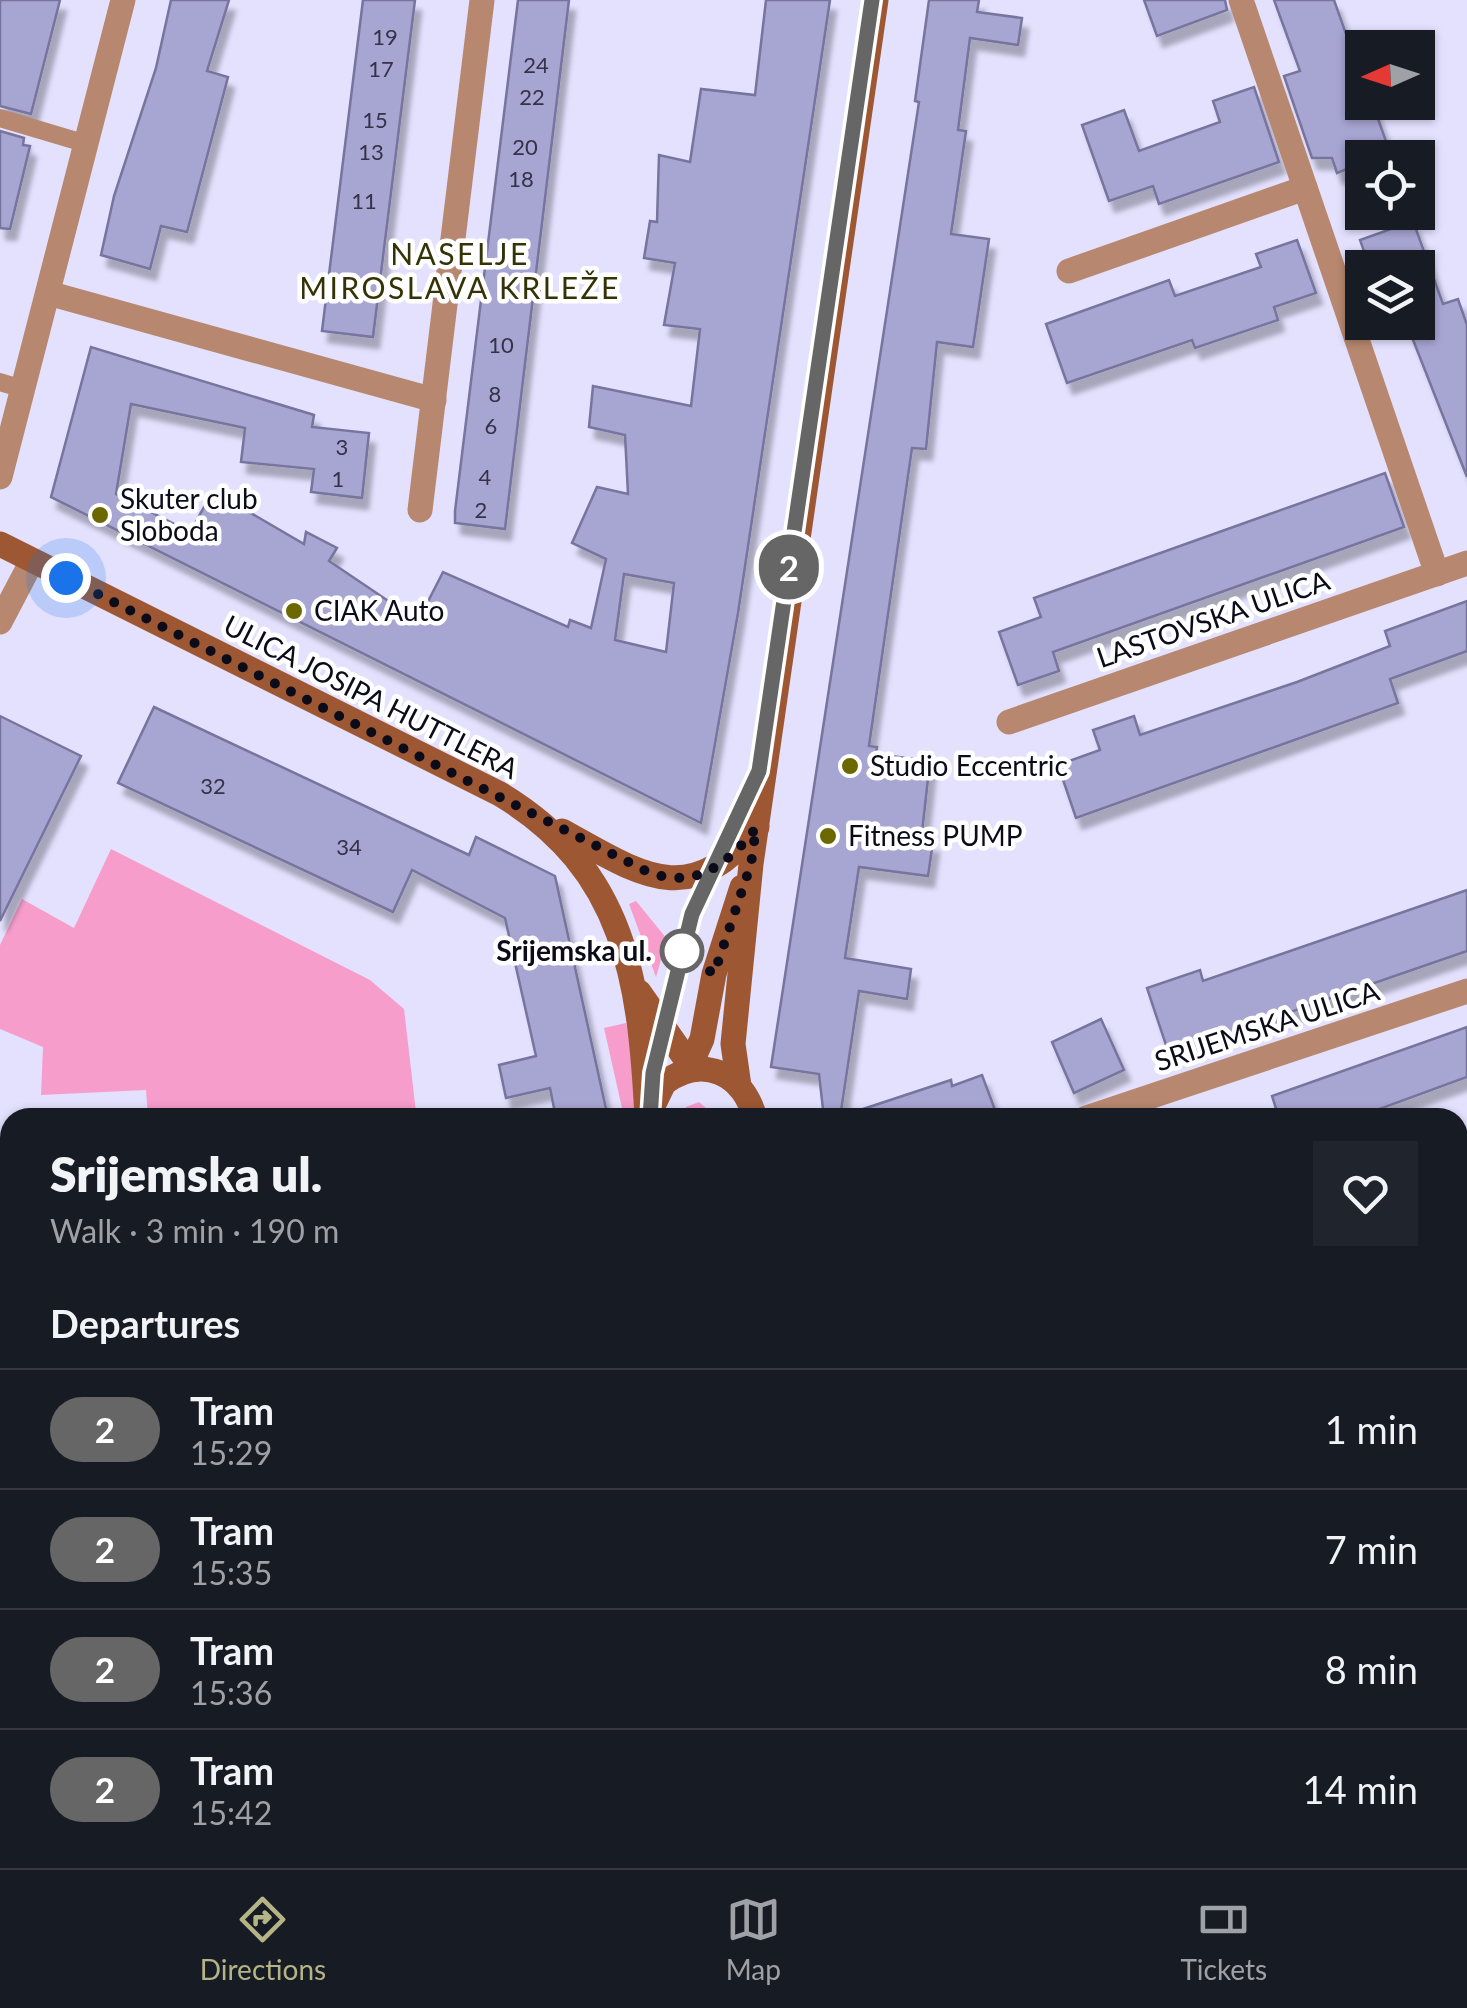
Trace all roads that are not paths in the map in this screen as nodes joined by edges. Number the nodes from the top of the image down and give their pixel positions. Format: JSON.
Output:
{"nodes":[{"id":1,"x":123,"y":0,"type":"edge"},
{"id":2,"x":482,"y":0,"type":"edge"},
{"id":3,"x":876,"y":0,"type":"edge"},
{"id":4,"x":1241,"y":0,"type":"edge"},
{"id":5,"x":0,"y":118,"type":"edge"},
{"id":6,"x":87,"y":144,"type":"junction"},
{"id":7,"x":1305,"y":188,"type":"junction"},
{"id":8,"x":1069,"y":271,"type":"dead end"},
{"id":9,"x":48,"y":293,"type":"junction"},
{"id":10,"x":12,"y":385,"type":"edge"},
{"id":11,"x":434,"y":400,"type":"junction"},
{"id":12,"x":0,"y":477,"type":"edge"},
{"id":13,"x":420,"y":510,"type":"dead end"},
{"id":14,"x":0,"y":544,"type":"edge"},
{"id":15,"x":32,"y":561,"type":"junction"},
{"id":16,"x":1467,"y":563,"type":"edge"},
{"id":17,"x":1437,"y":574,"type":"junction"},
{"id":18,"x":0,"y":622,"type":"edge"},
{"id":19,"x":1009,"y":722,"type":"dead end"},
{"id":20,"x":538,"y":818,"type":"junction"},
{"id":21,"x":756,"y":828,"type":"junction"},
{"id":22,"x":751,"y":864,"type":"junction"},
{"id":23,"x":634,"y":983,"type":"junction"},
{"id":24,"x":1467,"y":991,"type":"edge"},
{"id":25,"x":694,"y":1067,"type":"junction"},
{"id":26,"x":739,"y":1086,"type":"junction"},
{"id":27,"x":647,"y":1108,"type":"edge"},
{"id":28,"x":652,"y":1108,"type":"edge"},
{"id":29,"x":750,"y":1108,"type":"edge"},
{"id":30,"x":1127,"y":1108,"type":"edge"}],
"edges":[{"from":1,"to":6,"type":"street"},
{"from":2,"to":11,"type":"street"},
{"from":3,"to":21,"type":"street"},
{"from":4,"to":7,"type":"street"},
{"from":5,"to":6,"type":"lane"},
{"from":6,"to":9,"type":"street"},
{"from":7,"to":8,"type":"street"},
{"from":7,"to":17,"type":"street"},
{"from":9,"to":10,"type":"street"},
{"from":9,"to":11,"type":"street"},
{"from":10,"to":12,"type":"street"},
{"from":11,"to":13,"type":"street"},
{"from":14,"to":15,"type":"street","name":"ULICA JOSIPA HUTTLERA"},
{"from":15,"to":18,"type":"street"},
{"from":15,"to":20,"type":"street","name":"ULICA JOSIPA HUTTLERA"},
{"from":16,"to":17,"type":"street","name":"LASTOVSKA ULICA"},
{"from":17,"to":19,"type":"street","name":"LASTOVSKA ULICA"},
{"from":20,"to":21,"type":"street"},
{"from":20,"to":23,"type":"street","name":"ULICA JOSIPA HUTTLERA"},
{"from":21,"to":22,"type":"street"},
{"from":22,"to":25,"type":"street"},
{"from":22,"to":26,"type":"street"},
{"from":23,"to":25,"type":"street","name":"ULICA JOSIPA HUTTLERA"},
{"from":23,"to":27,"type":"street","name":"ULICA JOSIPA HUTTLERA"},
{"from":24,"to":30,"type":"street","name":"SRIJEMSKA ULICA"},
{"from":25,"to":26,"type":"street"},
{"from":25,"to":28,"type":"street"},
{"from":26,"to":29,"type":"street"}]}
